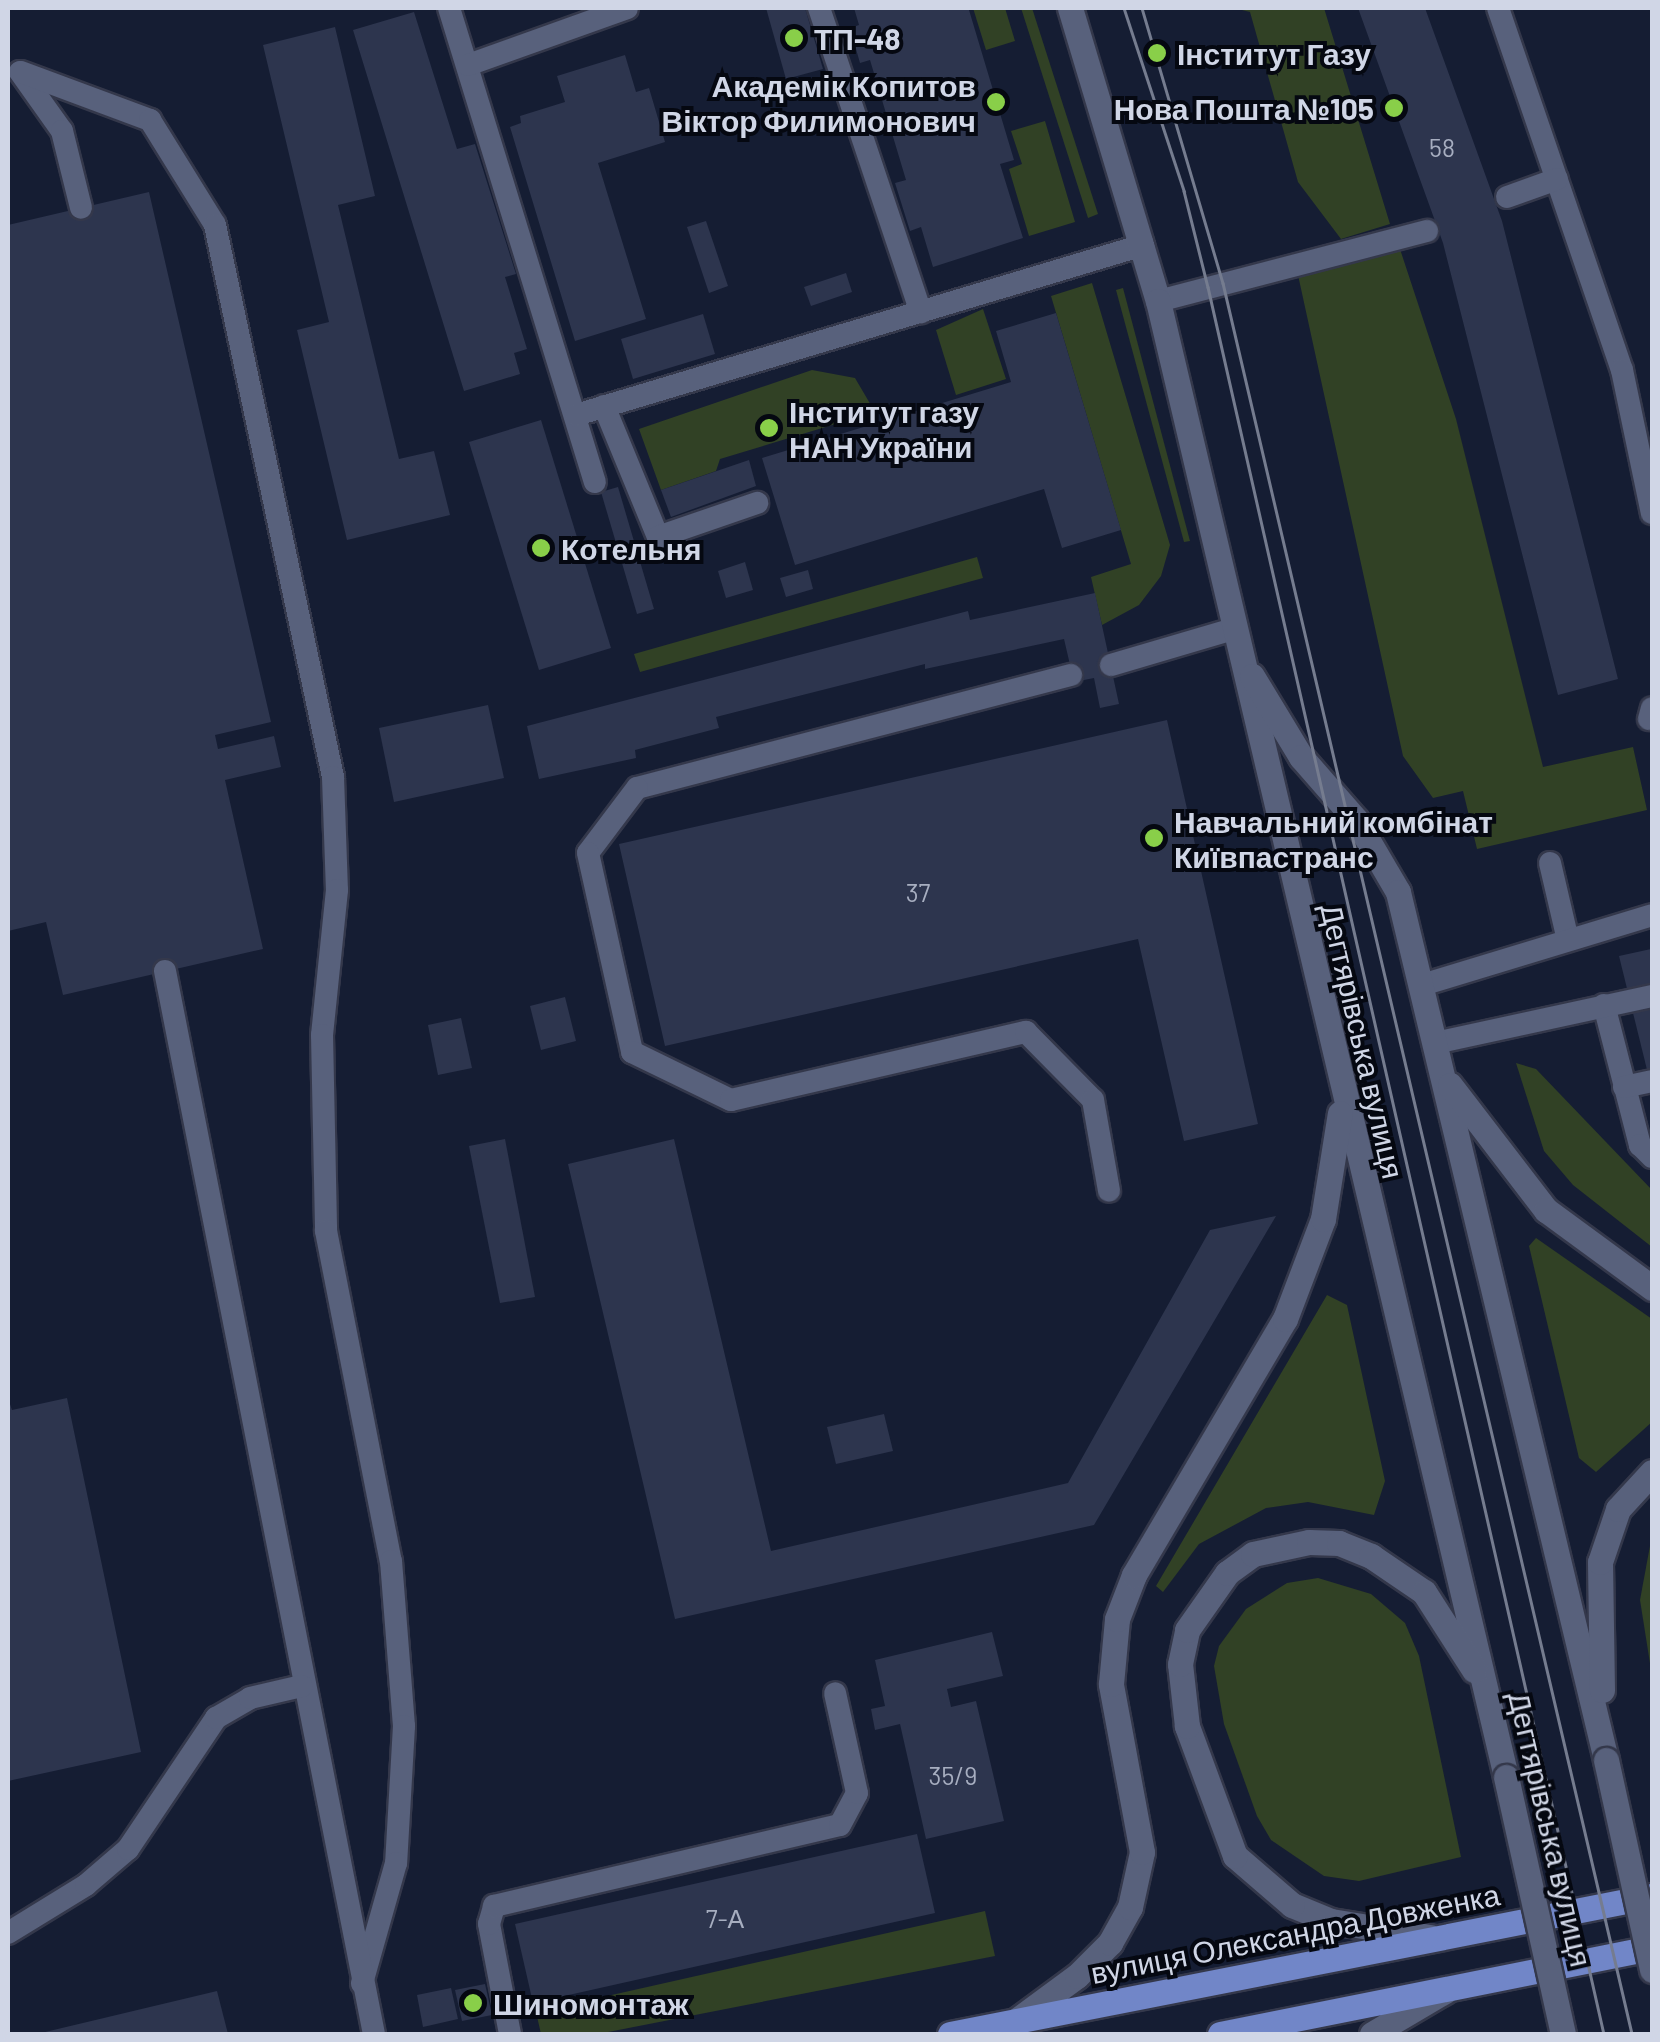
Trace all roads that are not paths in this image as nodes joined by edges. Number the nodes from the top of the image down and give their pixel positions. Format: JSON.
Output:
{"nodes":[{"id":1,"x":448,"y":8,"type":"edge"},
{"id":2,"x":626,"y":8,"type":"edge"},
{"id":3,"x":819,"y":8,"type":"edge"},
{"id":4,"x":1070,"y":8,"type":"edge"},
{"id":5,"x":1498,"y":8,"type":"edge"},
{"id":6,"x":468,"y":65,"type":"junction"},
{"id":7,"x":14,"y":70,"type":"edge"},
{"id":8,"x":1557,"y":179,"type":"junction"},
{"id":9,"x":1507,"y":196,"type":"dead end"},
{"id":10,"x":81,"y":208,"type":"dead end"},
{"id":11,"x":1426,"y":230,"type":"dead end"},
{"id":12,"x":1143,"y":245,"type":"junction"},
{"id":13,"x":1158,"y":301,"type":"junction"},
{"id":14,"x":921,"y":312,"type":"junction"},
{"id":15,"x":604,"y":406,"type":"junction"},
{"id":16,"x":576,"y":415,"type":"junction"},
{"id":17,"x":595,"y":482,"type":"dead end"},
{"id":18,"x":757,"y":503,"type":"dead end"},
{"id":19,"x":1652,"y":513,"type":"edge"},
{"id":20,"x":1232,"y":629,"type":"junction"},
{"id":21,"x":1240,"y":656,"type":"junction"},
{"id":22,"x":1110,"y":665,"type":"dead end"},
{"id":23,"x":1072,"y":674,"type":"dead end"},
{"id":24,"x":1550,"y":863,"type":"dead end"},
{"id":25,"x":1652,"y":915,"type":"edge"},
{"id":26,"x":1566,"y":936,"type":"junction"},
{"id":27,"x":165,"y":971,"type":"dead end"},
{"id":28,"x":1422,"y":984,"type":"junction"},
{"id":29,"x":1652,"y":996,"type":"edge"},
{"id":30,"x":1604,"y":1005,"type":"junction"},
{"id":31,"x":1434,"y":1044,"type":"junction"},
{"id":32,"x":1441,"y":1072,"type":"junction"},
{"id":33,"x":1652,"y":1081,"type":"edge"},
{"id":34,"x":1624,"y":1087,"type":"junction"},
{"id":35,"x":1342,"y":1098,"type":"junction"},
{"id":36,"x":1652,"y":1157,"type":"edge"},
{"id":37,"x":1110,"y":1191,"type":"dead end"},
{"id":38,"x":1652,"y":1288,"type":"edge"},
{"id":39,"x":1652,"y":1472,"type":"edge"},
{"id":40,"x":302,"y":1686,"type":"junction"},
{"id":41,"x":1486,"y":1691,"type":"junction"},
{"id":42,"x":834,"y":1694,"type":"dead end"},
{"id":43,"x":1606,"y":1760,"type":"junction"},
{"id":44,"x":1652,"y":1896,"type":"edge"},
{"id":45,"x":8,"y":1933,"type":"edge"},
{"id":46,"x":1440,"y":1939,"type":"junction"},
{"id":47,"x":1652,"y":1948,"type":"edge"},
{"id":48,"x":1652,"y":1970,"type":"edge"},
{"id":49,"x":362,"y":1983,"type":"junction"},
{"id":50,"x":1454,"y":1986,"type":"junction"},
{"id":51,"x":1017,"y":2020,"type":"junction"},
{"id":52,"x":374,"y":2034,"type":"edge"},
{"id":53,"x":510,"y":2034,"type":"edge"},
{"id":54,"x":950,"y":2034,"type":"edge"},
{"id":55,"x":1220,"y":2034,"type":"edge"},
{"id":56,"x":1372,"y":2034,"type":"edge"},
{"id":57,"x":1563,"y":2034,"type":"edge"}],
"edges":[{"from":1,"to":6,"type":"lane"},
{"from":2,"to":6,"type":"lane"},
{"from":3,"to":14,"type":"lane"},
{"from":4,"to":12,"type":"main road","name":"Дегтярівська вулиця"},
{"from":5,"to":8,"type":"lane"},
{"from":6,"to":16,"type":"lane"},
{"from":7,"to":10,"type":"lane"},
{"from":7,"to":49,"type":"lane"},
{"from":8,"to":9,"type":"lane"},
{"from":8,"to":19,"type":"lane"},
{"from":11,"to":13,"type":"lane"},
{"from":12,"to":13,"type":"main road","name":"Дегтярівська вулиця"},
{"from":12,"to":14,"type":"lane"},
{"from":13,"to":20,"type":"main road","name":"Дегтярівська вулиця"},
{"from":14,"to":15,"type":"lane"},
{"from":15,"to":16,"type":"lane"},
{"from":15,"to":18,"type":"lane"},
{"from":16,"to":17,"type":"lane"},
{"from":20,"to":21,"type":"main road","name":"Дегтярівська вулиця"},
{"from":20,"to":22,"type":"lane"},
{"from":21,"to":28,"type":"main road"},
{"from":21,"to":35,"type":"main road","name":"Дегтярівська вулиця"},
{"from":23,"to":37,"type":"lane"},
{"from":24,"to":26,"type":"lane"},
{"from":25,"to":26,"type":"lane"},
{"from":26,"to":28,"type":"lane"},
{"from":27,"to":40,"type":"lane"},
{"from":28,"to":31,"type":"main road"},
{"from":29,"to":30,"type":"lane"},
{"from":30,"to":31,"type":"lane"},
{"from":30,"to":34,"type":"lane"},
{"from":31,"to":32,"type":"main road"},
{"from":32,"to":38,"type":"main road"},
{"from":32,"to":43,"type":"main road"},
{"from":33,"to":34,"type":"lane"},
{"from":34,"to":36,"type":"lane"},
{"from":35,"to":41,"type":"main road","name":"Дегтярівська вулиця"},
{"from":35,"to":51,"type":"main road"},
{"from":39,"to":43,"type":"main road"},
{"from":40,"to":45,"type":"lane"},
{"from":40,"to":49,"type":"lane"},
{"from":41,"to":46,"type":"main road"},
{"from":41,"to":57,"type":"main road","name":"Дегтярівська вулиця","bridge":true},
{"from":42,"to":53,"type":"lane"},
{"from":43,"to":48,"type":"main road","bridge":true},
{"from":44,"to":46,"type":"main road","name":"вулиця Олександра Довженка"},
{"from":46,"to":51,"type":"main road","name":"вулиця Олександра Довженка"},
{"from":47,"to":50,"type":"main road"},
{"from":49,"to":52,"type":"lane"},
{"from":50,"to":55,"type":"main road"},
{"from":50,"to":56,"type":"main road"},
{"from":51,"to":54,"type":"main road","name":"вулиця Олександра Довженка"}]}
